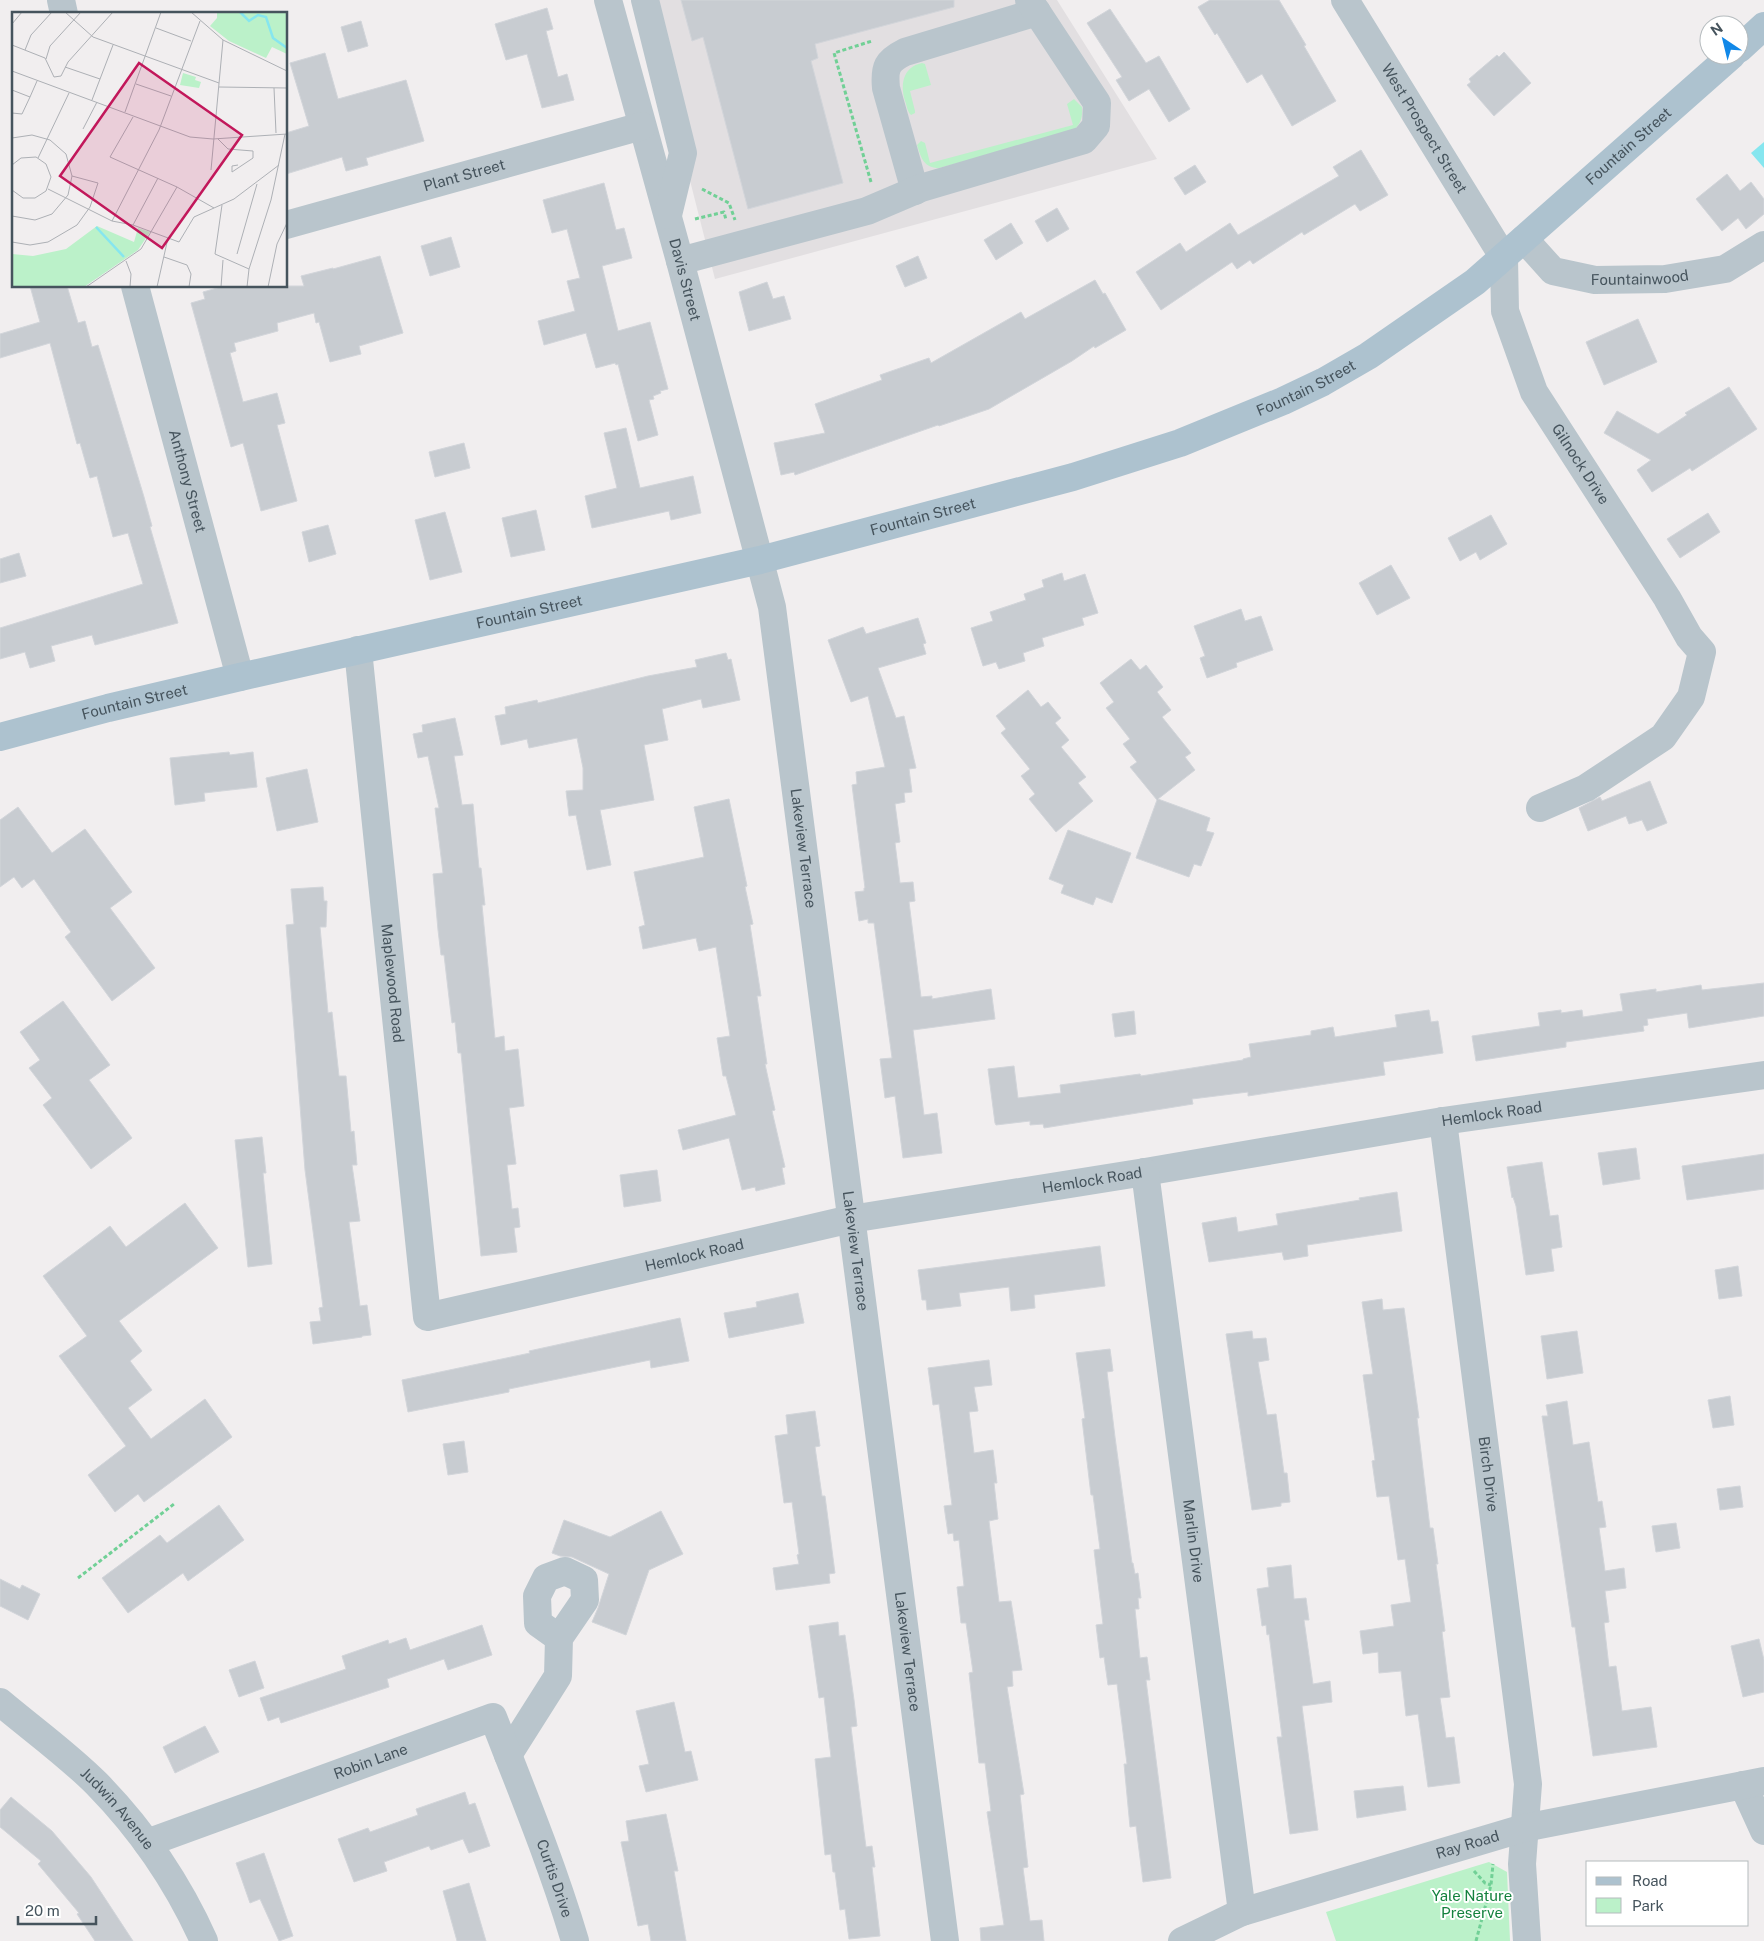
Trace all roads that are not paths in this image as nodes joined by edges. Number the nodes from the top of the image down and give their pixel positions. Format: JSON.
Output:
{"nodes":[{"id":1,"x":608,"y":0,"type":"edge"},
{"id":2,"x":645,"y":0,"type":"edge"},
{"id":3,"x":1345,"y":0,"type":"edge"},
{"id":4,"x":1033,"y":6,"type":"edge"},
{"id":5,"x":1764,"y":26,"type":"edge"},
{"id":6,"x":1749,"y":39,"type":"edge"},
{"id":7,"x":1721,"y":65,"type":"edge"},
{"id":8,"x":642,"y":126,"type":"junction"},
{"id":9,"x":915,"y":191,"type":"junction"},
{"id":10,"x":680,"y":218,"type":"junction"},
{"id":11,"x":288,"y":224,"type":"edge"},
{"id":12,"x":1524,"y":239,"type":"junction"},
{"id":13,"x":1764,"y":245,"type":"edge"},
{"id":14,"x":1504,"y":258,"type":"junction"},
{"id":15,"x":680,"y":261,"type":"junction"},
{"id":16,"x":137,"y":288,"type":"edge"},
{"id":17,"x":760,"y":560,"type":"junction"},
{"id":18,"x":358,"y":650,"type":"junction"},
{"id":19,"x":240,"y":677,"type":"junction"},
{"id":20,"x":0,"y":737,"type":"edge"},
{"id":21,"x":1540,"y":808,"type":"dead end"},
{"id":22,"x":1764,"y":1075,"type":"edge"},
{"id":23,"x":1443,"y":1121,"type":"junction"},
{"id":24,"x":1145,"y":1172,"type":"junction"},
{"id":25,"x":851,"y":1218,"type":"junction"},
{"id":26,"x":426,"y":1318,"type":"joint"},
{"id":27,"x":559,"y":1638,"type":"dead end"},
{"id":28,"x":0,"y":1702,"type":"edge"},
{"id":29,"x":508,"y":1755,"type":"junction"},
{"id":30,"x":1754,"y":1783,"type":"edge"},
{"id":31,"x":532,"y":1816,"type":"joint"},
{"id":32,"x":1524,"y":1828,"type":"junction"},
{"id":33,"x":1764,"y":1831,"type":"edge"},
{"id":34,"x":147,"y":1843,"type":"junction"},
{"id":35,"x":1242,"y":1912,"type":"junction"},
{"id":36,"x":204,"y":1941,"type":"edge"},
{"id":37,"x":575,"y":1941,"type":"edge"},
{"id":38,"x":946,"y":1941,"type":"edge"},
{"id":39,"x":1182,"y":1941,"type":"edge"},
{"id":40,"x":1527,"y":1941,"type":"edge"}],
"edges":[{"from":1,"to":8,"type":"street","name":"Davis Street"},
{"from":2,"to":10,"type":"street"},
{"from":3,"to":14,"type":"street","name":"West Prospect Street"},
{"from":4,"to":9,"type":"street"},
{"from":4,"to":9,"type":"street"},
{"from":5,"to":6,"type":"main road"},
{"from":7,"to":12,"type":"main road","name":"Fountain Street"},
{"from":8,"to":10,"type":"street","name":"Davis Street"},
{"from":8,"to":11,"type":"street","name":"Plant Street"},
{"from":9,"to":15,"type":"street"},
{"from":10,"to":15,"type":"street","name":"Davis Street"},
{"from":12,"to":13,"type":"street","name":"Fountainwood"},
{"from":12,"to":14,"type":"main road","name":"Fountain Street"},
{"from":14,"to":17,"type":"main road","name":"Fountain Street"},
{"from":14,"to":21,"type":"street","name":"Gilnock Drive"},
{"from":15,"to":17,"type":"street","name":"Davis Street"},
{"from":16,"to":19,"type":"street","name":"Anthony Street"},
{"from":17,"to":18,"type":"main road","name":"Fountain Street"},
{"from":17,"to":25,"type":"street","name":"Lakeview Terrace"},
{"from":18,"to":19,"type":"main road","name":"Fountain Street"},
{"from":18,"to":26,"type":"street","name":"Maplewood Road"},
{"from":19,"to":20,"type":"main road","name":"Fountain Street"},
{"from":22,"to":23,"type":"street","name":"Hemlock Road"},
{"from":23,"to":24,"type":"street","name":"Hemlock Road"},
{"from":23,"to":32,"type":"street","name":"Birch Drive"},
{"from":24,"to":25,"type":"street","name":"Hemlock Road"},
{"from":24,"to":35,"type":"street","name":"Marlin Drive"},
{"from":25,"to":26,"type":"street","name":"Hemlock Road"},
{"from":25,"to":38,"type":"street","name":"Lakeview Terrace"},
{"from":27,"to":29,"type":"street"},
{"from":28,"to":34,"type":"street","name":"Judwin Avenue"},
{"from":29,"to":31,"type":"street","name":"Robin Lane"},
{"from":29,"to":34,"type":"street","name":"Robin Lane"},
{"from":30,"to":32,"type":"street","name":"Ray Road"},
{"from":30,"to":33,"type":"street"},
{"from":31,"to":37,"type":"street","name":"Curtis Drive"},
{"from":32,"to":35,"type":"street","name":"Ray Road"},
{"from":32,"to":40,"type":"street","name":"Birch Drive"},
{"from":34,"to":36,"type":"street","name":"Judwin Avenue"},
{"from":35,"to":39,"type":"street","name":"Ray Road"}]}
